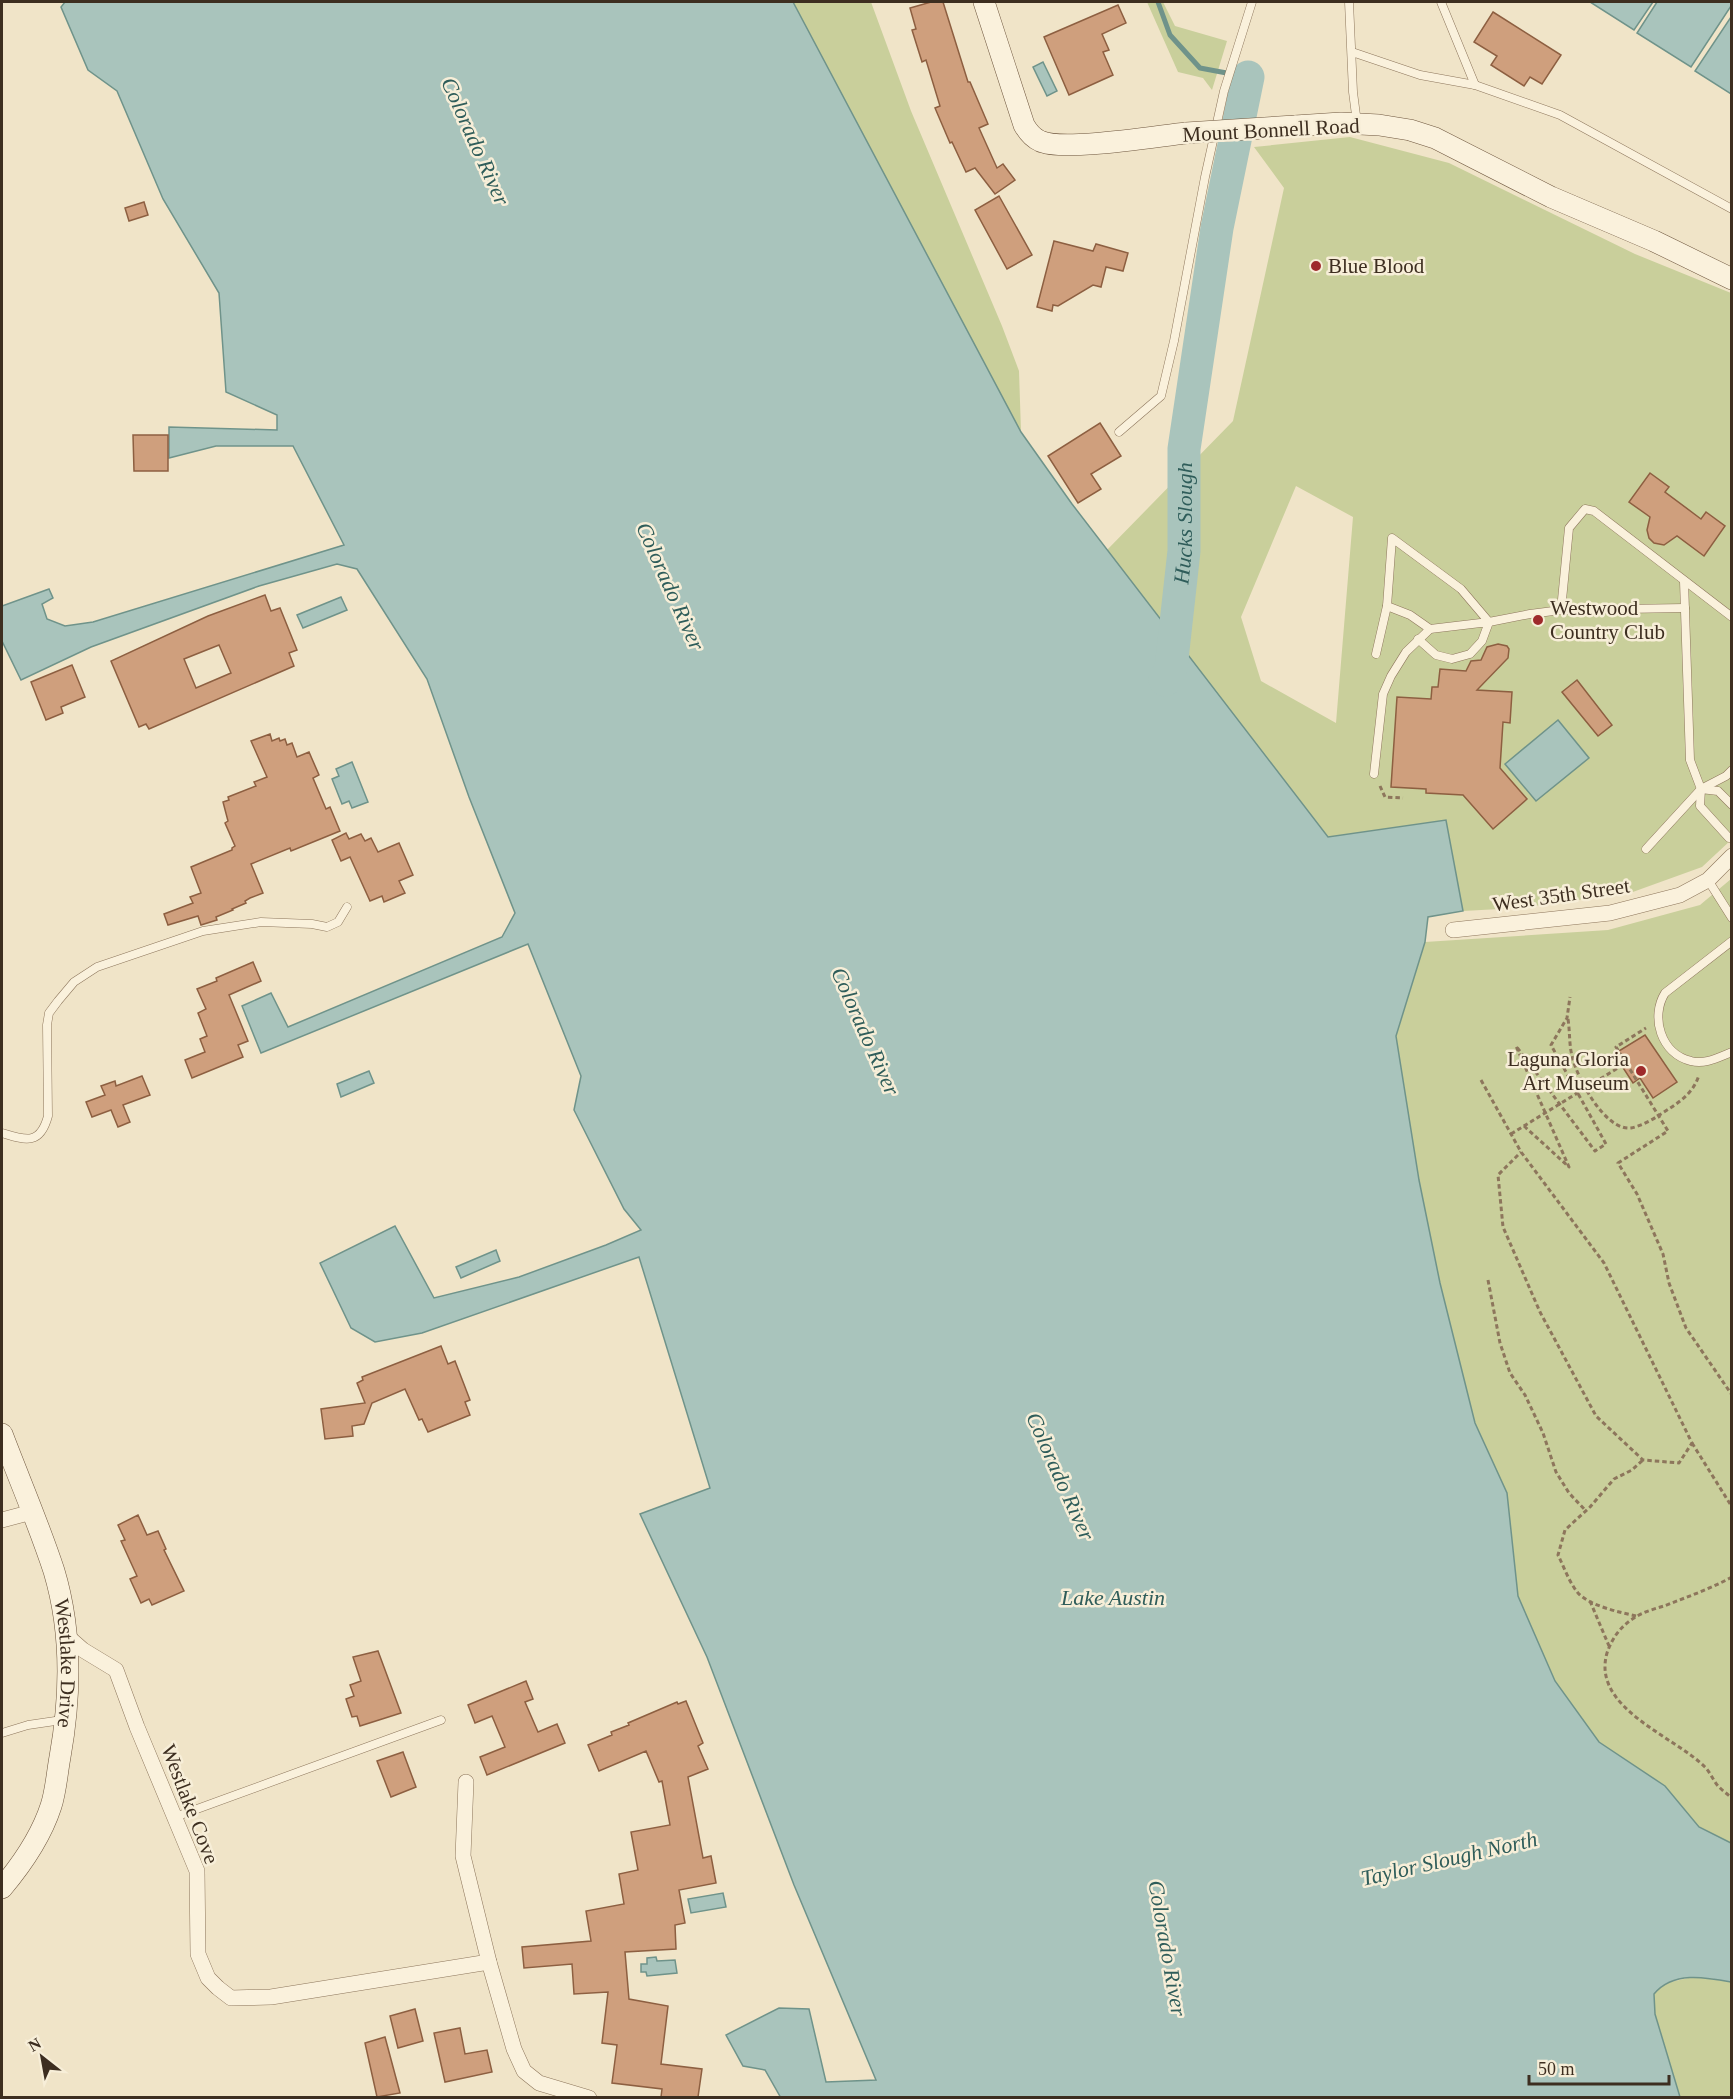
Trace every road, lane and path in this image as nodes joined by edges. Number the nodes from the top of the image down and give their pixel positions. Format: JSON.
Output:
{"nodes":[{"id":1,"x":984,"y":2,"type":"edge"},
{"id":2,"x":1252,"y":2,"type":"edge"},
{"id":3,"x":1349,"y":2,"type":"edge"},
{"id":4,"x":1441,"y":2,"type":"edge"},
{"id":5,"x":1352,"y":51,"type":"junction"},
{"id":6,"x":1475,"y":85,"type":"junction"},
{"id":7,"x":1358,"y":124,"type":"junction"},
{"id":8,"x":1731,"y":209,"type":"edge"},
{"id":9,"x":1731,"y":279,"type":"edge"},
{"id":10,"x":1119,"y":432,"type":"dead end"},
{"id":11,"x":1684,"y":581,"type":"junction"},
{"id":12,"x":1387,"y":606,"type":"junction"},
{"id":13,"x":1685,"y":608,"type":"junction"},
{"id":14,"x":1561,"y":610,"type":"junction"},
{"id":15,"x":1731,"y":617,"type":"edge"},
{"id":16,"x":1489,"y":622,"type":"junction"},
{"id":17,"x":1430,"y":629,"type":"junction"},
{"id":18,"x":1418,"y":639,"type":"junction"},
{"id":19,"x":1376,"y":654,"type":"dead end"},
{"id":20,"x":1731,"y":770,"type":"edge"},
{"id":21,"x":1374,"y":774,"type":"dead end"},
{"id":22,"x":1380,"y":786,"type":"dead end"},
{"id":23,"x":1701,"y":789,"type":"junction"},
{"id":24,"x":1403,"y":798,"type":"dead end"},
{"id":25,"x":1731,"y":805,"type":"edge"},
{"id":26,"x":1731,"y":838,"type":"edge"},
{"id":27,"x":1646,"y":849,"type":"dead end"},
{"id":28,"x":1731,"y":856,"type":"edge"},
{"id":29,"x":1708,"y":880,"type":"junction"},
{"id":30,"x":347,"y":907,"type":"dead end"},
{"id":31,"x":1731,"y":918,"type":"edge"},
{"id":32,"x":1453,"y":930,"type":"dead end"},
{"id":33,"x":1731,"y":941,"type":"edge"},
{"id":34,"x":1570,"y":997,"type":"dead end"},
{"id":35,"x":1567,"y":1018,"type":"junction"},
{"id":36,"x":1658,"y":1021,"type":"junction"},
{"id":37,"x":1731,"y":1052,"type":"edge"},
{"id":38,"x":1703,"y":1062,"type":"junction"},
{"id":39,"x":1626,"y":1063,"type":"junction"},
{"id":40,"x":1481,"y":1080,"type":"dead end"},
{"id":41,"x":1586,"y":1088,"type":"junction"},
{"id":42,"x":1578,"y":1093,"type":"junction"},
{"id":43,"x":1560,"y":1104,"type":"junction"},
{"id":44,"x":1545,"y":1113,"type":"junction"},
{"id":45,"x":1658,"y":1116,"type":"junction"},
{"id":46,"x":1524,"y":1126,"type":"junction"},
{"id":47,"x":2,"y":1132,"type":"edge"},
{"id":48,"x":1511,"y":1134,"type":"junction"},
{"id":49,"x":1521,"y":1152,"type":"junction"},
{"id":50,"x":1488,"y":1280,"type":"dead end"},
{"id":51,"x":1731,"y":1395,"type":"edge"},
{"id":52,"x":2,"y":1434,"type":"edge"},
{"id":53,"x":1692,"y":1443,"type":"junction"},
{"id":54,"x":1643,"y":1460,"type":"junction"},
{"id":55,"x":1731,"y":1503,"type":"edge"},
{"id":56,"x":1586,"y":1511,"type":"junction"},
{"id":57,"x":32,"y":1512,"type":"junction"},
{"id":58,"x":2,"y":1520,"type":"edge"},
{"id":59,"x":1731,"y":1577,"type":"edge"},
{"id":60,"x":1590,"y":1600,"type":"junction"},
{"id":61,"x":1636,"y":1616,"type":"junction"},
{"id":62,"x":66,"y":1635,"type":"junction"},
{"id":63,"x":1609,"y":1646,"type":"junction"},
{"id":64,"x":66,"y":1719,"type":"junction"},
{"id":65,"x":441,"y":1720,"type":"dead end"},
{"id":66,"x":2,"y":1733,"type":"edge"},
{"id":67,"x":466,"y":1782,"type":"dead end"},
{"id":68,"x":1731,"y":1798,"type":"edge"},
{"id":69,"x":175,"y":1817,"type":"junction"},
{"id":70,"x":2,"y":1887,"type":"edge"},
{"id":71,"x":489,"y":1962,"type":"junction"},
{"id":72,"x":589,"y":2097,"type":"edge"}],
"edges":[{"from":1,"to":7,"type":"street","name":"Mount Bonnell Road","bridge":true},
{"from":2,"to":10,"type":"lane"},
{"from":3,"to":5,"type":"lane"},
{"from":4,"to":6,"type":"lane"},
{"from":5,"to":6,"type":"lane"},
{"from":5,"to":7,"type":"lane"},
{"from":6,"to":8,"type":"lane"},
{"from":7,"to":9,"type":"street","name":"Mount Bonnell Road"},
{"from":11,"to":13,"type":"lane"},
{"from":11,"to":14,"type":"lane"},
{"from":11,"to":15,"type":"lane"},
{"from":12,"to":16,"type":"lane"},
{"from":12,"to":17,"type":"lane"},
{"from":12,"to":19,"type":"lane"},
{"from":13,"to":14,"type":"lane"},
{"from":13,"to":23,"type":"lane"},
{"from":14,"to":16,"type":"lane"},
{"from":16,"to":17,"type":"lane"},
{"from":16,"to":18,"type":"lane"},
{"from":17,"to":18,"type":"lane"},
{"from":18,"to":21,"type":"lane"},
{"from":20,"to":23,"type":"lane"},
{"from":22,"to":24,"type":"path"},
{"from":23,"to":25,"type":"lane"},
{"from":23,"to":26,"type":"lane"},
{"from":23,"to":27,"type":"lane"},
{"from":28,"to":29,"type":"street","name":"West 35th Street"},
{"from":29,"to":31,"type":"lane"},
{"from":29,"to":32,"type":"street","name":"West 35th Street"},
{"from":30,"to":47,"type":"lane"},
{"from":33,"to":36,"type":"lane"},
{"from":34,"to":35,"type":"path"},
{"from":35,"to":41,"type":"path"},
{"from":35,"to":42,"type":"path"},
{"from":36,"to":38,"type":"lane"},
{"from":36,"to":39,"type":"path"},
{"from":37,"to":38,"type":"lane"},
{"from":38,"to":45,"type":"path"},
{"from":39,"to":41,"type":"path"},
{"from":39,"to":45,"type":"path"},
{"from":40,"to":48,"type":"path"},
{"from":41,"to":42,"type":"path"},
{"from":41,"to":45,"type":"path"},
{"from":42,"to":43,"type":"path"},
{"from":42,"to":43,"type":"path"},
{"from":43,"to":44,"type":"path"},
{"from":43,"to":44,"type":"path"},
{"from":44,"to":46,"type":"path"},
{"from":44,"to":46,"type":"path"},
{"from":45,"to":51,"type":"path"},
{"from":46,"to":48,"type":"path"},
{"from":48,"to":49,"type":"path"},
{"from":49,"to":53,"type":"path"},
{"from":49,"to":54,"type":"path"},
{"from":50,"to":56,"type":"path"},
{"from":52,"to":57,"type":"street","name":"Westlake Drive"},
{"from":53,"to":54,"type":"path"},
{"from":53,"to":55,"type":"path"},
{"from":54,"to":56,"type":"path"},
{"from":56,"to":60,"type":"path"},
{"from":57,"to":58,"type":"street"},
{"from":57,"to":62,"type":"street","name":"Westlake Drive"},
{"from":59,"to":61,"type":"path"},
{"from":60,"to":61,"type":"path"},
{"from":60,"to":63,"type":"path"},
{"from":61,"to":63,"type":"path"},
{"from":62,"to":64,"type":"street","name":"Westlake Drive"},
{"from":62,"to":69,"type":"street","name":"Westlake Cove"},
{"from":63,"to":68,"type":"path"},
{"from":64,"to":66,"type":"lane"},
{"from":64,"to":70,"type":"street","name":"Westlake Drive"},
{"from":65,"to":69,"type":"lane"},
{"from":67,"to":71,"type":"street"},
{"from":69,"to":71,"type":"street","name":"Westlake Cove"},
{"from":71,"to":72,"type":"street"}]}
